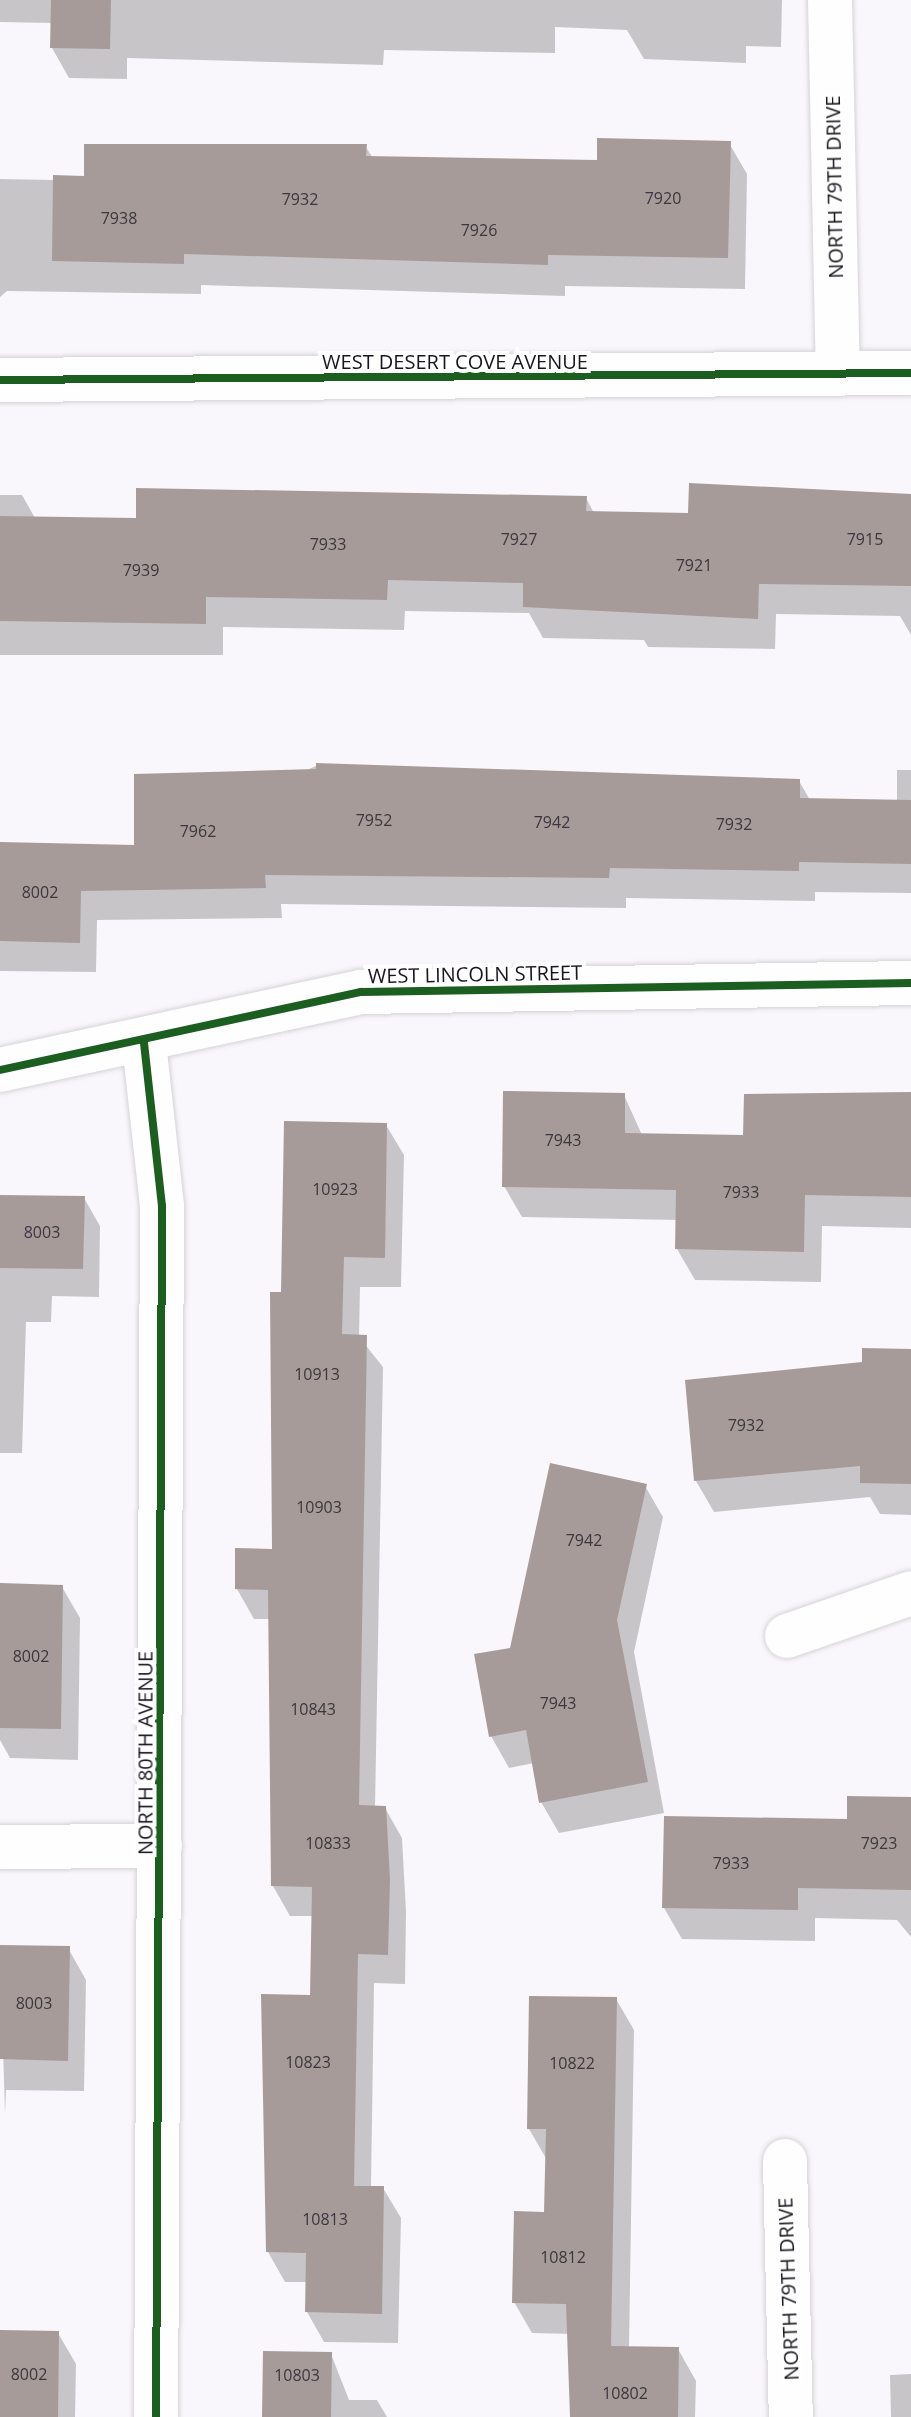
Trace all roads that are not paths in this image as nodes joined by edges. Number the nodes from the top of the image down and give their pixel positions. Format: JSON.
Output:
{"nodes":[{"id":1,"x":830,"y":0,"type":"edge"},
{"id":2,"x":911,"y":373,"type":"edge"},
{"id":3,"x":838,"y":374,"type":"junction"},
{"id":4,"x":0,"y":380,"type":"edge"},
{"id":5,"x":911,"y":983,"type":"edge"},
{"id":6,"x":144,"y":1043,"type":"junction"},
{"id":7,"x":0,"y":1070,"type":"edge"},
{"id":8,"x":911,"y":1593,"type":"edge"},
{"id":9,"x":787,"y":1636,"type":"dead end"},
{"id":10,"x":160,"y":1846,"type":"junction"},
{"id":11,"x":0,"y":1847,"type":"edge"},
{"id":12,"x":785,"y":2161,"type":"dead end"},
{"id":13,"x":156,"y":2417,"type":"edge"},
{"id":14,"x":791,"y":2417,"type":"edge"}],
"edges":[{"from":1,"to":3,"type":"street","name":"NORTH 79TH DRIVE"},
{"from":2,"to":3,"type":"street","name":"WEST DESERT COVE AVENUE"},
{"from":3,"to":4,"type":"street","name":"WEST DESERT COVE AVENUE"},
{"from":5,"to":6,"type":"street","name":"WEST LINCOLN STREET"},
{"from":6,"to":7,"type":"street","name":"WEST LINCOLN STREET"},
{"from":6,"to":10,"type":"street","name":"NORTH 80TH AVENUE"},
{"from":8,"to":9,"type":"street"},
{"from":10,"to":11,"type":"street"},
{"from":10,"to":13,"type":"street","name":"NORTH 80TH AVENUE"},
{"from":12,"to":14,"type":"street","name":"NORTH 79TH DRIVE"}]}
